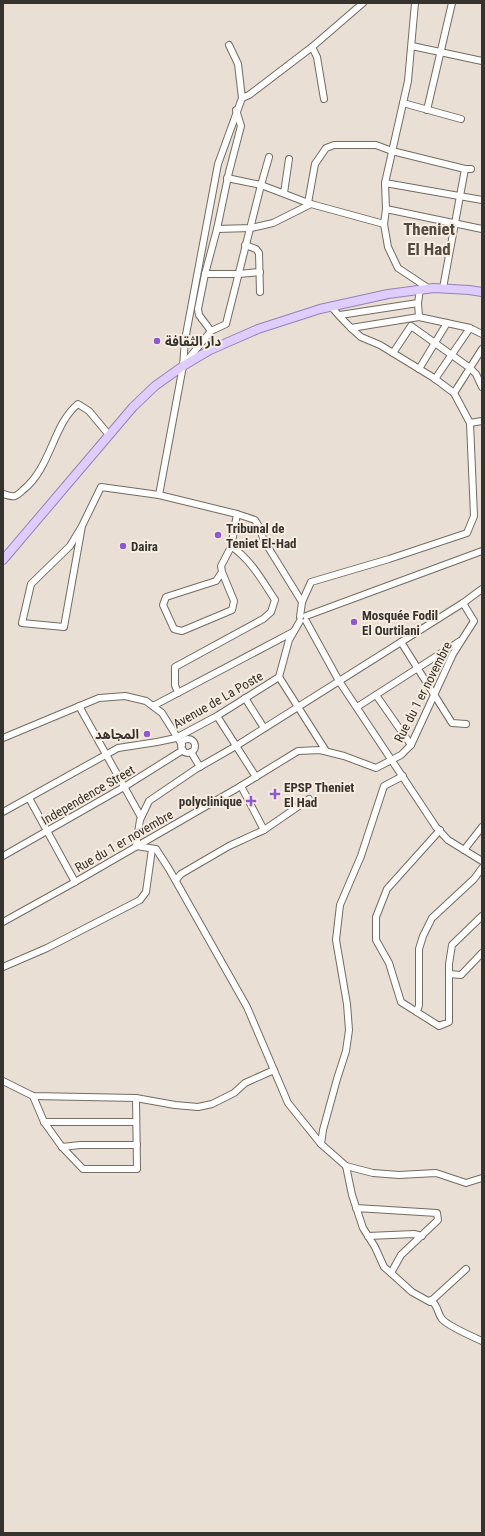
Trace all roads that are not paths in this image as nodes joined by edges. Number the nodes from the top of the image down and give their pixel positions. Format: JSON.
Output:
{"nodes":[{"id":1,"x":363,"y":3,"type":"edge"},
{"id":2,"x":415,"y":3,"type":"edge"},
{"id":3,"x":452,"y":3,"type":"edge"},
{"id":4,"x":228,"y":45,"type":"dead end"},
{"id":5,"x":412,"y":46,"type":"junction"},
{"id":6,"x":312,"y":47,"type":"junction"},
{"id":7,"x":440,"y":52,"type":"junction"},
{"id":8,"x":482,"y":61,"type":"edge"},
{"id":9,"x":242,"y":98,"type":"junction"},
{"id":10,"x":324,"y":99,"type":"dead end"},
{"id":11,"x":403,"y":103,"type":"junction"},
{"id":12,"x":236,"y":110,"type":"junction"},
{"id":13,"x":427,"y":110,"type":"junction"},
{"id":14,"x":461,"y":119,"type":"dead end"},
{"id":15,"x":392,"y":151,"type":"junction"},
{"id":16,"x":269,"y":157,"type":"dead end"},
{"id":17,"x":289,"y":159,"type":"dead end"},
{"id":18,"x":228,"y":178,"type":"junction"},
{"id":19,"x":385,"y":183,"type":"junction"},
{"id":20,"x":261,"y":186,"type":"junction"},
{"id":21,"x":284,"y":193,"type":"junction"},
{"id":22,"x":460,"y":195,"type":"junction"},
{"id":23,"x":482,"y":200,"type":"edge"},
{"id":24,"x":310,"y":203,"type":"junction"},
{"id":25,"x":386,"y":209,"type":"junction"},
{"id":26,"x":455,"y":223,"type":"junction"},
{"id":27,"x":384,"y":224,"type":"junction"},
{"id":28,"x":251,"y":228,"type":"junction"},
{"id":29,"x":217,"y":229,"type":"junction"},
{"id":30,"x":482,"y":229,"type":"edge"},
{"id":31,"x":245,"y":245,"type":"junction"},
{"id":32,"x":260,"y":272,"type":"junction"},
{"id":33,"x":205,"y":274,"type":"junction"},
{"id":34,"x":239,"y":274,"type":"junction"},
{"id":35,"x":443,"y":288,"type":"junction"},
{"id":36,"x":424,"y":289,"type":"junction"},
{"id":37,"x":260,"y":292,"type":"dead end"},
{"id":38,"x":482,"y":292,"type":"edge"},
{"id":39,"x":418,"y":303,"type":"junction"},
{"id":40,"x":331,"y":306,"type":"junction"},
{"id":41,"x":340,"y":316,"type":"junction"},
{"id":42,"x":419,"y":317,"type":"junction"},
{"id":43,"x":448,"y":323,"type":"junction"},
{"id":44,"x":351,"y":328,"type":"junction"},
{"id":45,"x":470,"y":328,"type":"junction"},
{"id":46,"x":211,"y":331,"type":"junction"},
{"id":47,"x":482,"y":334,"type":"edge"},
{"id":48,"x":435,"y":343,"type":"junction"},
{"id":49,"x":482,"y":349,"type":"edge"},
{"id":50,"x":393,"y":353,"type":"junction"},
{"id":51,"x":452,"y":355,"type":"junction"},
{"id":52,"x":183,"y":366,"type":"junction"},
{"id":53,"x":470,"y":368,"type":"junction"},
{"id":54,"x":419,"y":369,"type":"junction"},
{"id":55,"x":435,"y":379,"type":"junction"},
{"id":56,"x":482,"y":387,"type":"edge"},
{"id":57,"x":454,"y":393,"type":"junction"},
{"id":58,"x":482,"y":421,"type":"edge"},
{"id":59,"x":470,"y":423,"type":"junction"},
{"id":60,"x":109,"y":435,"type":"junction"},
{"id":61,"x":3,"y":494,"type":"edge"},
{"id":62,"x":159,"y":495,"type":"junction"},
{"id":63,"x":237,"y":514,"type":"junction"},
{"id":64,"x":82,"y":526,"type":"junction"},
{"id":65,"x":231,"y":546,"type":"junction"},
{"id":66,"x":482,"y":551,"type":"edge"},
{"id":67,"x":3,"y":560,"type":"edge"},
{"id":68,"x":222,"y":572,"type":"junction"},
{"id":69,"x":482,"y":589,"type":"edge"},
{"id":70,"x":302,"y":602,"type":"junction"},
{"id":71,"x":463,"y":603,"type":"junction"},
{"id":72,"x":303,"y":619,"type":"junction"},
{"id":73,"x":293,"y":632,"type":"junction"},
{"id":74,"x":462,"y":640,"type":"junction"},
{"id":75,"x":401,"y":642,"type":"junction"},
{"id":76,"x":418,"y":669,"type":"junction"},
{"id":77,"x":279,"y":677,"type":"junction"},
{"id":78,"x":339,"y":681,"type":"junction"},
{"id":79,"x":178,"y":693,"type":"junction"},
{"id":80,"x":376,"y":695,"type":"junction"},
{"id":81,"x":434,"y":695,"type":"junction"},
{"id":82,"x":245,"y":698,"type":"junction"},
{"id":83,"x":79,"y":706,"type":"junction"},
{"id":84,"x":153,"y":706,"type":"junction"},
{"id":85,"x":298,"y":706,"type":"junction"},
{"id":86,"x":357,"y":707,"type":"junction"},
{"id":87,"x":217,"y":716,"type":"junction"},
{"id":88,"x":466,"y":724,"type":"dead end"},
{"id":89,"x":264,"y":728,"type":"junction"},
{"id":90,"x":3,"y":738,"type":"edge"},
{"id":91,"x":176,"y":738,"type":"junction"},
{"id":92,"x":411,"y":745,"type":"junction"},
{"id":93,"x":236,"y":746,"type":"junction"},
{"id":94,"x":182,"y":748,"type":"junction"},
{"id":95,"x":326,"y":751,"type":"junction"},
{"id":96,"x":191,"y":752,"type":"junction"},
{"id":97,"x":106,"y":754,"type":"junction"},
{"id":98,"x":392,"y":760,"type":"junction"},
{"id":99,"x":200,"y":767,"type":"junction"},
{"id":100,"x":402,"y":776,"type":"junction"},
{"id":101,"x":256,"y":777,"type":"junction"},
{"id":102,"x":241,"y":786,"type":"junction"},
{"id":103,"x":124,"y":787,"type":"junction"},
{"id":104,"x":29,"y":798,"type":"junction"},
{"id":105,"x":309,"y":799,"type":"dead end"},
{"id":106,"x":3,"y":812,"type":"edge"},
{"id":107,"x":141,"y":817,"type":"junction"},
{"id":108,"x":482,"y":827,"type":"edge"},
{"id":109,"x":264,"y":830,"type":"junction"},
{"id":110,"x":440,"y":830,"type":"junction"},
{"id":111,"x":47,"y":831,"type":"junction"},
{"id":112,"x":136,"y":846,"type":"junction"},
{"id":113,"x":152,"y":849,"type":"junction"},
{"id":114,"x":464,"y":850,"type":"junction"},
{"id":115,"x":3,"y":856,"type":"edge"},
{"id":116,"x":482,"y":861,"type":"edge"},
{"id":117,"x":482,"y":868,"type":"edge"},
{"id":118,"x":176,"y":880,"type":"junction"},
{"id":119,"x":75,"y":882,"type":"junction"},
{"id":120,"x":482,"y":916,"type":"edge"},
{"id":121,"x":3,"y":922,"type":"edge"},
{"id":122,"x":482,"y":953,"type":"edge"},
{"id":123,"x":3,"y":967,"type":"edge"},
{"id":124,"x":449,"y":974,"type":"junction"},
{"id":125,"x":417,"y":1012,"type":"junction"},
{"id":126,"x":274,"y":1070,"type":"junction"},
{"id":127,"x":3,"y":1080,"type":"edge"},
{"id":128,"x":33,"y":1096,"type":"junction"},
{"id":129,"x":136,"y":1098,"type":"junction"},
{"id":130,"x":44,"y":1122,"type":"junction"},
{"id":131,"x":136,"y":1122,"type":"junction"},
{"id":132,"x":321,"y":1144,"type":"junction"},
{"id":133,"x":136,"y":1145,"type":"junction"},
{"id":134,"x":62,"y":1147,"type":"junction"},
{"id":135,"x":346,"y":1166,"type":"junction"},
{"id":136,"x":482,"y":1178,"type":"edge"},
{"id":137,"x":356,"y":1208,"type":"junction"},
{"id":138,"x":368,"y":1236,"type":"junction"},
{"id":139,"x":422,"y":1236,"type":"junction"},
{"id":140,"x":466,"y":1269,"type":"dead end"},
{"id":141,"x":391,"y":1273,"type":"junction"},
{"id":142,"x":431,"y":1300,"type":"junction"},
{"id":143,"x":482,"y":1341,"type":"edge"}],
"edges":[{"from":1,"to":6,"type":"street"},
{"from":2,"to":5,"type":"street"},
{"from":3,"to":7,"type":"street"},
{"from":4,"to":9,"type":"street"},
{"from":5,"to":7,"type":"street"},
{"from":5,"to":11,"type":"street"},
{"from":6,"to":9,"type":"street"},
{"from":6,"to":10,"type":"street"},
{"from":7,"to":8,"type":"street"},
{"from":7,"to":13,"type":"street"},
{"from":9,"to":12,"type":"street"},
{"from":11,"to":13,"type":"street"},
{"from":11,"to":15,"type":"street"},
{"from":12,"to":18,"type":"street"},
{"from":12,"to":52,"type":"street"},
{"from":13,"to":14,"type":"street"},
{"from":15,"to":19,"type":"street"},
{"from":15,"to":22,"type":"street"},
{"from":15,"to":24,"type":"street"},
{"from":16,"to":20,"type":"street"},
{"from":17,"to":21,"type":"street"},
{"from":18,"to":20,"type":"street"},
{"from":18,"to":29,"type":"street"},
{"from":19,"to":22,"type":"street"},
{"from":19,"to":25,"type":"street"},
{"from":20,"to":21,"type":"street"},
{"from":20,"to":28,"type":"street"},
{"from":21,"to":24,"type":"street"},
{"from":22,"to":23,"type":"street"},
{"from":22,"to":26,"type":"street"},
{"from":24,"to":27,"type":"street"},
{"from":24,"to":28,"type":"street"},
{"from":25,"to":26,"type":"street"},
{"from":25,"to":27,"type":"street"},
{"from":26,"to":30,"type":"street"},
{"from":26,"to":35,"type":"street"},
{"from":27,"to":36,"type":"street"},
{"from":28,"to":29,"type":"street"},
{"from":28,"to":31,"type":"street"},
{"from":29,"to":33,"type":"street"},
{"from":31,"to":32,"type":"street"},
{"from":31,"to":34,"type":"street"},
{"from":32,"to":34,"type":"street"},
{"from":32,"to":37,"type":"street"},
{"from":33,"to":34,"type":"street"},
{"from":33,"to":46,"type":"street"},
{"from":34,"to":46,"type":"street"},
{"from":35,"to":36,"type":"main road"},
{"from":35,"to":38,"type":"main road"},
{"from":36,"to":39,"type":"street"},
{"from":36,"to":40,"type":"main road"},
{"from":39,"to":41,"type":"street"},
{"from":39,"to":42,"type":"street"},
{"from":40,"to":41,"type":"street"},
{"from":40,"to":52,"type":"main road"},
{"from":41,"to":44,"type":"street"},
{"from":42,"to":43,"type":"street"},
{"from":42,"to":44,"type":"street"},
{"from":43,"to":45,"type":"street"},
{"from":43,"to":48,"type":"street"},
{"from":44,"to":50,"type":"street"},
{"from":45,"to":47,"type":"street"},
{"from":45,"to":51,"type":"street"},
{"from":46,"to":52,"type":"street"},
{"from":48,"to":50,"type":"street"},
{"from":48,"to":51,"type":"street"},
{"from":48,"to":54,"type":"street"},
{"from":49,"to":53,"type":"street"},
{"from":50,"to":54,"type":"street"},
{"from":51,"to":53,"type":"street"},
{"from":51,"to":55,"type":"street"},
{"from":52,"to":60,"type":"main road"},
{"from":52,"to":62,"type":"street"},
{"from":53,"to":56,"type":"street"},
{"from":53,"to":57,"type":"street"},
{"from":54,"to":55,"type":"street"},
{"from":55,"to":57,"type":"street"},
{"from":57,"to":59,"type":"street"},
{"from":58,"to":59,"type":"street"},
{"from":59,"to":70,"type":"street"},
{"from":60,"to":61,"type":"street"},
{"from":60,"to":67,"type":"main road"},
{"from":62,"to":63,"type":"street"},
{"from":62,"to":64,"type":"street"},
{"from":63,"to":65,"type":"street"},
{"from":63,"to":70,"type":"street"},
{"from":64,"to":64,"type":"street"},
{"from":65,"to":68,"type":"street"},
{"from":65,"to":79,"type":"street"},
{"from":66,"to":72,"type":"street"},
{"from":68,"to":68,"type":"street"},
{"from":69,"to":71,"type":"street"},
{"from":70,"to":72,"type":"street"},
{"from":71,"to":74,"type":"street","name":"Rue du 1 er novembre"},
{"from":71,"to":75,"type":"street"},
{"from":72,"to":73,"type":"street","name":"Avenue de La Poste"},
{"from":72,"to":78,"type":"street"},
{"from":73,"to":77,"type":"street","name":"Avenue de La Poste"},
{"from":73,"to":79,"type":"street"},
{"from":74,"to":76,"type":"street"},
{"from":74,"to":81,"type":"street","name":"Rue du 1 er novembre"},
{"from":75,"to":76,"type":"street"},
{"from":75,"to":78,"type":"street"},
{"from":76,"to":80,"type":"street"},
{"from":76,"to":81,"type":"street"},
{"from":77,"to":82,"type":"street","name":"Avenue de La Poste"},
{"from":77,"to":85,"type":"street"},
{"from":78,"to":85,"type":"street"},
{"from":78,"to":86,"type":"street"},
{"from":79,"to":84,"type":"street"},
{"from":80,"to":86,"type":"street"},
{"from":80,"to":92,"type":"street"},
{"from":81,"to":88,"type":"street"},
{"from":81,"to":92,"type":"street","name":"Rue du 1 er novembre"},
{"from":82,"to":87,"type":"street","name":"Avenue de La Poste"},
{"from":82,"to":89,"type":"street"},
{"from":83,"to":84,"type":"street"},
{"from":83,"to":90,"type":"street"},
{"from":83,"to":97,"type":"street"},
{"from":84,"to":91,"type":"street"},
{"from":85,"to":89,"type":"street"},
{"from":85,"to":95,"type":"street"},
{"from":86,"to":98,"type":"street"},
{"from":87,"to":91,"type":"street","name":"Avenue de La Poste"},
{"from":87,"to":93,"type":"street"},
{"from":89,"to":93,"type":"street"},
{"from":91,"to":94,"type":"street"},
{"from":91,"to":97,"type":"street","name":"Avenue de La Poste"},
{"from":92,"to":98,"type":"street","name":"Rue du 1 er novembre"},
{"from":93,"to":99,"type":"street"},
{"from":93,"to":101,"type":"street"},
{"from":94,"to":96,"type":"street"},
{"from":94,"to":96,"type":"street"},
{"from":94,"to":103,"type":"street","name":"Independence Street"},
{"from":95,"to":98,"type":"street","name":"Rue du 1 er novembre"},
{"from":95,"to":101,"type":"street","name":"Rue du 1 er novembre"},
{"from":96,"to":99,"type":"street"},
{"from":97,"to":103,"type":"street"},
{"from":97,"to":104,"type":"street","name":"Avenue de La Poste"},
{"from":98,"to":100,"type":"street"},
{"from":99,"to":107,"type":"street"},
{"from":100,"to":110,"type":"street"},
{"from":100,"to":132,"type":"street"},
{"from":101,"to":102,"type":"street","name":"Rue du 1 er novembre"},
{"from":102,"to":109,"type":"street"},
{"from":102,"to":112,"type":"street","name":"Rue du 1 er novembre"},
{"from":103,"to":107,"type":"street"},
{"from":103,"to":111,"type":"street","name":"Independence Street"},
{"from":104,"to":106,"type":"street","name":"Avenue de La Poste"},
{"from":104,"to":111,"type":"street"},
{"from":105,"to":109,"type":"street"},
{"from":107,"to":112,"type":"street"},
{"from":108,"to":114,"type":"street"},
{"from":109,"to":118,"type":"street"},
{"from":110,"to":114,"type":"street"},
{"from":110,"to":125,"type":"street"},
{"from":111,"to":115,"type":"street","name":"Independence Street"},
{"from":111,"to":119,"type":"street"},
{"from":112,"to":113,"type":"street"},
{"from":112,"to":119,"type":"street","name":"Rue du 1 er novembre"},
{"from":113,"to":118,"type":"street"},
{"from":113,"to":123,"type":"street"},
{"from":114,"to":116,"type":"street"},
{"from":117,"to":125,"type":"street"},
{"from":118,"to":126,"type":"street"},
{"from":119,"to":121,"type":"street","name":"Rue du 1 er novembre"},
{"from":120,"to":124,"type":"street"},
{"from":122,"to":124,"type":"street"},
{"from":124,"to":125,"type":"street"},
{"from":126,"to":129,"type":"street"},
{"from":126,"to":132,"type":"street"},
{"from":127,"to":128,"type":"street"},
{"from":128,"to":129,"type":"street"},
{"from":128,"to":130,"type":"street"},
{"from":129,"to":131,"type":"street"},
{"from":130,"to":131,"type":"street"},
{"from":130,"to":134,"type":"street"},
{"from":131,"to":133,"type":"street"},
{"from":132,"to":135,"type":"street"},
{"from":133,"to":134,"type":"street"},
{"from":133,"to":134,"type":"street"},
{"from":135,"to":136,"type":"street"},
{"from":135,"to":137,"type":"street"},
{"from":137,"to":138,"type":"street"},
{"from":137,"to":139,"type":"street"},
{"from":138,"to":139,"type":"street"},
{"from":138,"to":141,"type":"street"},
{"from":139,"to":141,"type":"street"},
{"from":140,"to":142,"type":"street"},
{"from":141,"to":142,"type":"street"},
{"from":142,"to":143,"type":"street"}]}
